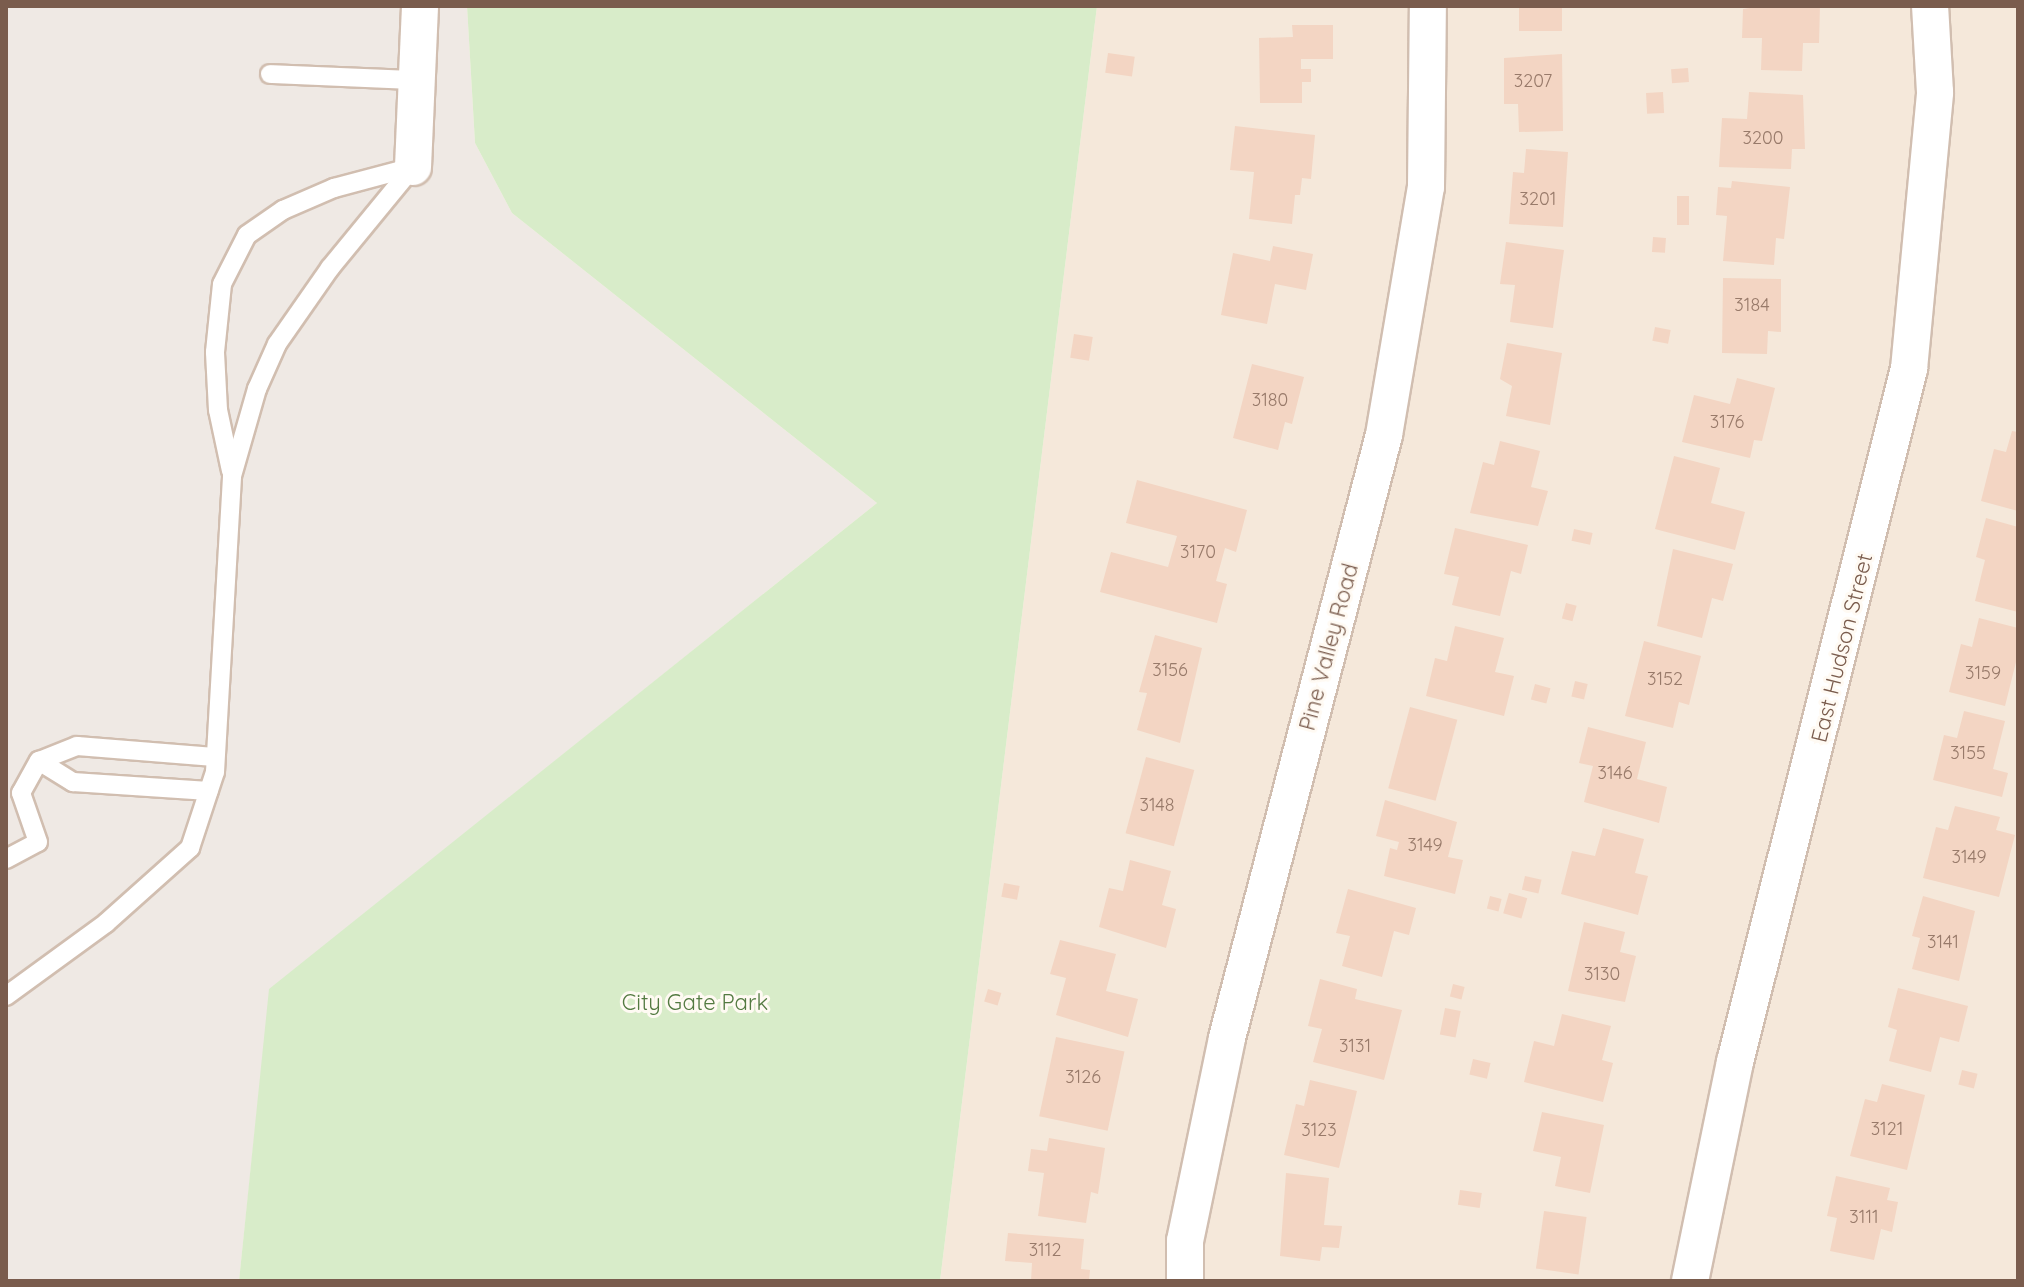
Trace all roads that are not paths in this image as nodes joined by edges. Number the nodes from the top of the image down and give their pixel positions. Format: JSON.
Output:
{"nodes":[{"id":1,"x":420,"y":6,"type":"edge"},
{"id":2,"x":1428,"y":6,"type":"edge"},
{"id":3,"x":1930,"y":6,"type":"edge"},
{"id":4,"x":270,"y":74,"type":"dead end"},
{"id":5,"x":415,"y":80,"type":"junction"},
{"id":6,"x":413,"y":167,"type":"junction"},
{"id":7,"x":232,"y":476,"type":"junction"},
{"id":8,"x":215,"y":757,"type":"junction"},
{"id":9,"x":39,"y":761,"type":"junction"},
{"id":10,"x":209,"y":791,"type":"junction"},
{"id":11,"x":6,"y":859,"type":"edge"},
{"id":12,"x":6,"y":996,"type":"edge"},
{"id":13,"x":1185,"y":1281,"type":"edge"},
{"id":14,"x":1690,"y":1281,"type":"edge"}],
"edges":[{"from":1,"to":5,"type":"street"},
{"from":2,"to":13,"type":"street","name":"Pine Valley Road"},
{"from":3,"to":14,"type":"street","name":"East Hudson Street"},
{"from":4,"to":5,"type":"lane"},
{"from":5,"to":6,"type":"street"},
{"from":6,"to":7,"type":"lane"},
{"from":6,"to":7,"type":"lane"},
{"from":7,"to":8,"type":"lane"},
{"from":8,"to":9,"type":"lane"},
{"from":8,"to":10,"type":"lane"},
{"from":9,"to":10,"type":"lane"},
{"from":9,"to":11,"type":"lane"},
{"from":10,"to":12,"type":"lane"}]}
